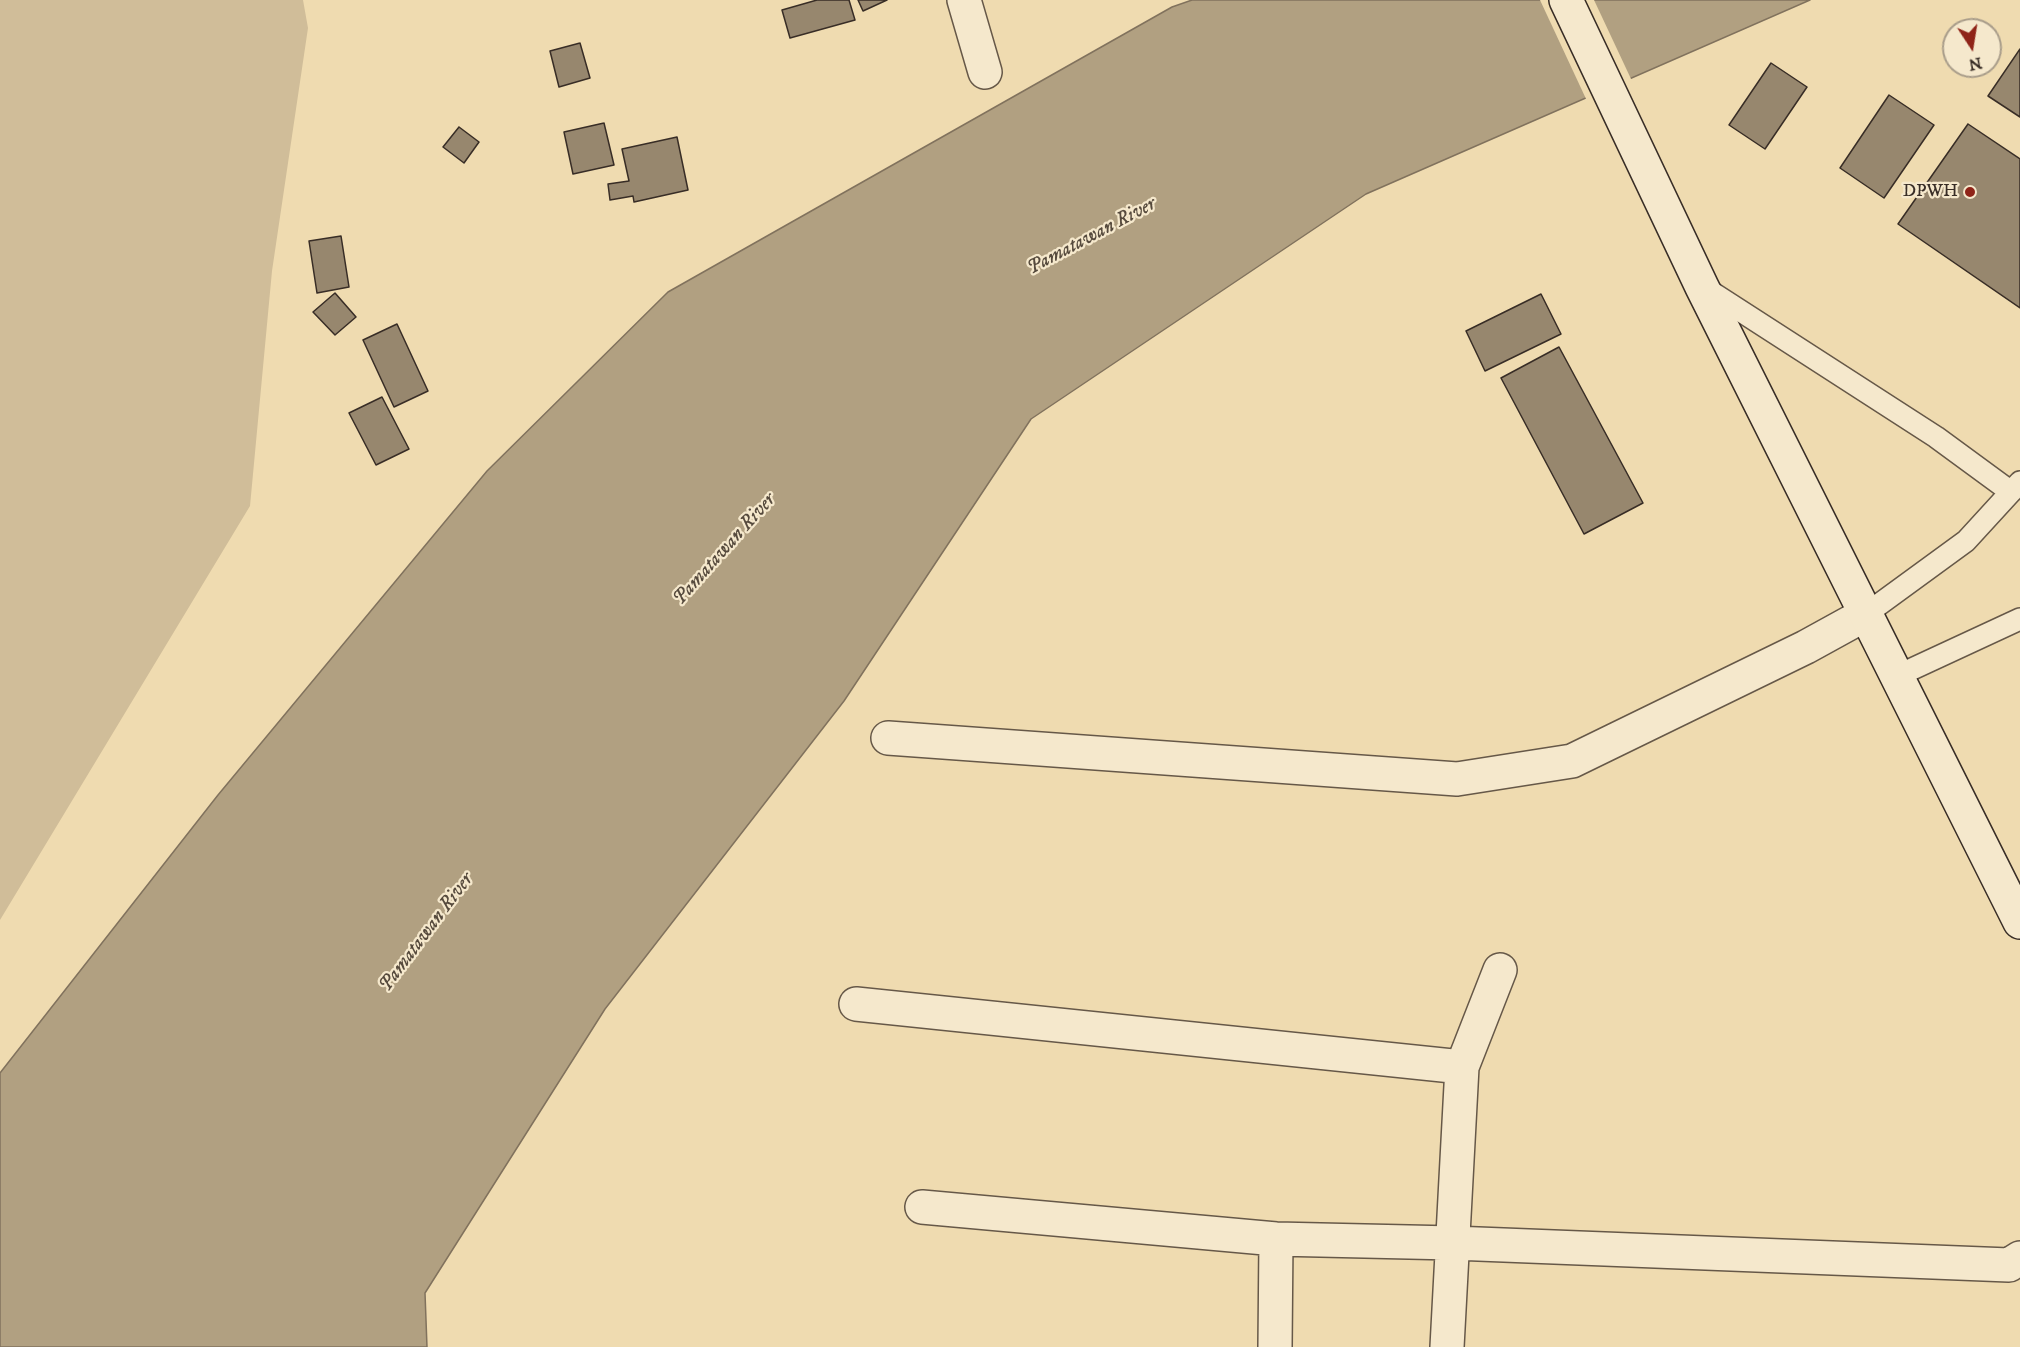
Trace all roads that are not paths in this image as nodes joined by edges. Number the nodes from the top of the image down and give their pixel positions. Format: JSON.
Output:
{"nodes":[{"id":1,"x":964,"y":0,"type":"edge"},
{"id":2,"x":1566,"y":0,"type":"edge"},
{"id":3,"x":985,"y":72,"type":"dead end"},
{"id":4,"x":1702,"y":287,"type":"junction"},
{"id":5,"x":2016,"y":487,"type":"edge"},
{"id":6,"x":1866,"y":614,"type":"junction"},
{"id":7,"x":2020,"y":619,"type":"edge"},
{"id":8,"x":1897,"y":675,"type":"junction"},
{"id":9,"x":888,"y":738,"type":"dead end"},
{"id":10,"x":2020,"y":922,"type":"edge"},
{"id":11,"x":1500,"y":970,"type":"dead end"},
{"id":12,"x":856,"y":1004,"type":"dead end"},
{"id":13,"x":1462,"y":1067,"type":"junction"},
{"id":14,"x":922,"y":1207,"type":"dead end"},
{"id":15,"x":1276,"y":1239,"type":"junction"},
{"id":16,"x":1453,"y":1243,"type":"junction"},
{"id":17,"x":2020,"y":1258,"type":"edge"},
{"id":18,"x":1275,"y":1347,"type":"edge"},
{"id":19,"x":1447,"y":1347,"type":"edge"}],
"edges":[{"from":1,"to":3,"type":"street"},
{"from":2,"to":4,"type":"street"},
{"from":4,"to":5,"type":"lane"},
{"from":4,"to":6,"type":"street"},
{"from":5,"to":6,"type":"lane"},
{"from":6,"to":8,"type":"street"},
{"from":6,"to":9,"type":"street"},
{"from":7,"to":8,"type":"lane"},
{"from":8,"to":10,"type":"street"},
{"from":11,"to":13,"type":"street"},
{"from":12,"to":13,"type":"street"},
{"from":13,"to":16,"type":"street"},
{"from":14,"to":15,"type":"street"},
{"from":15,"to":16,"type":"street"},
{"from":15,"to":18,"type":"street"},
{"from":16,"to":17,"type":"street"},
{"from":16,"to":19,"type":"street"}]}
